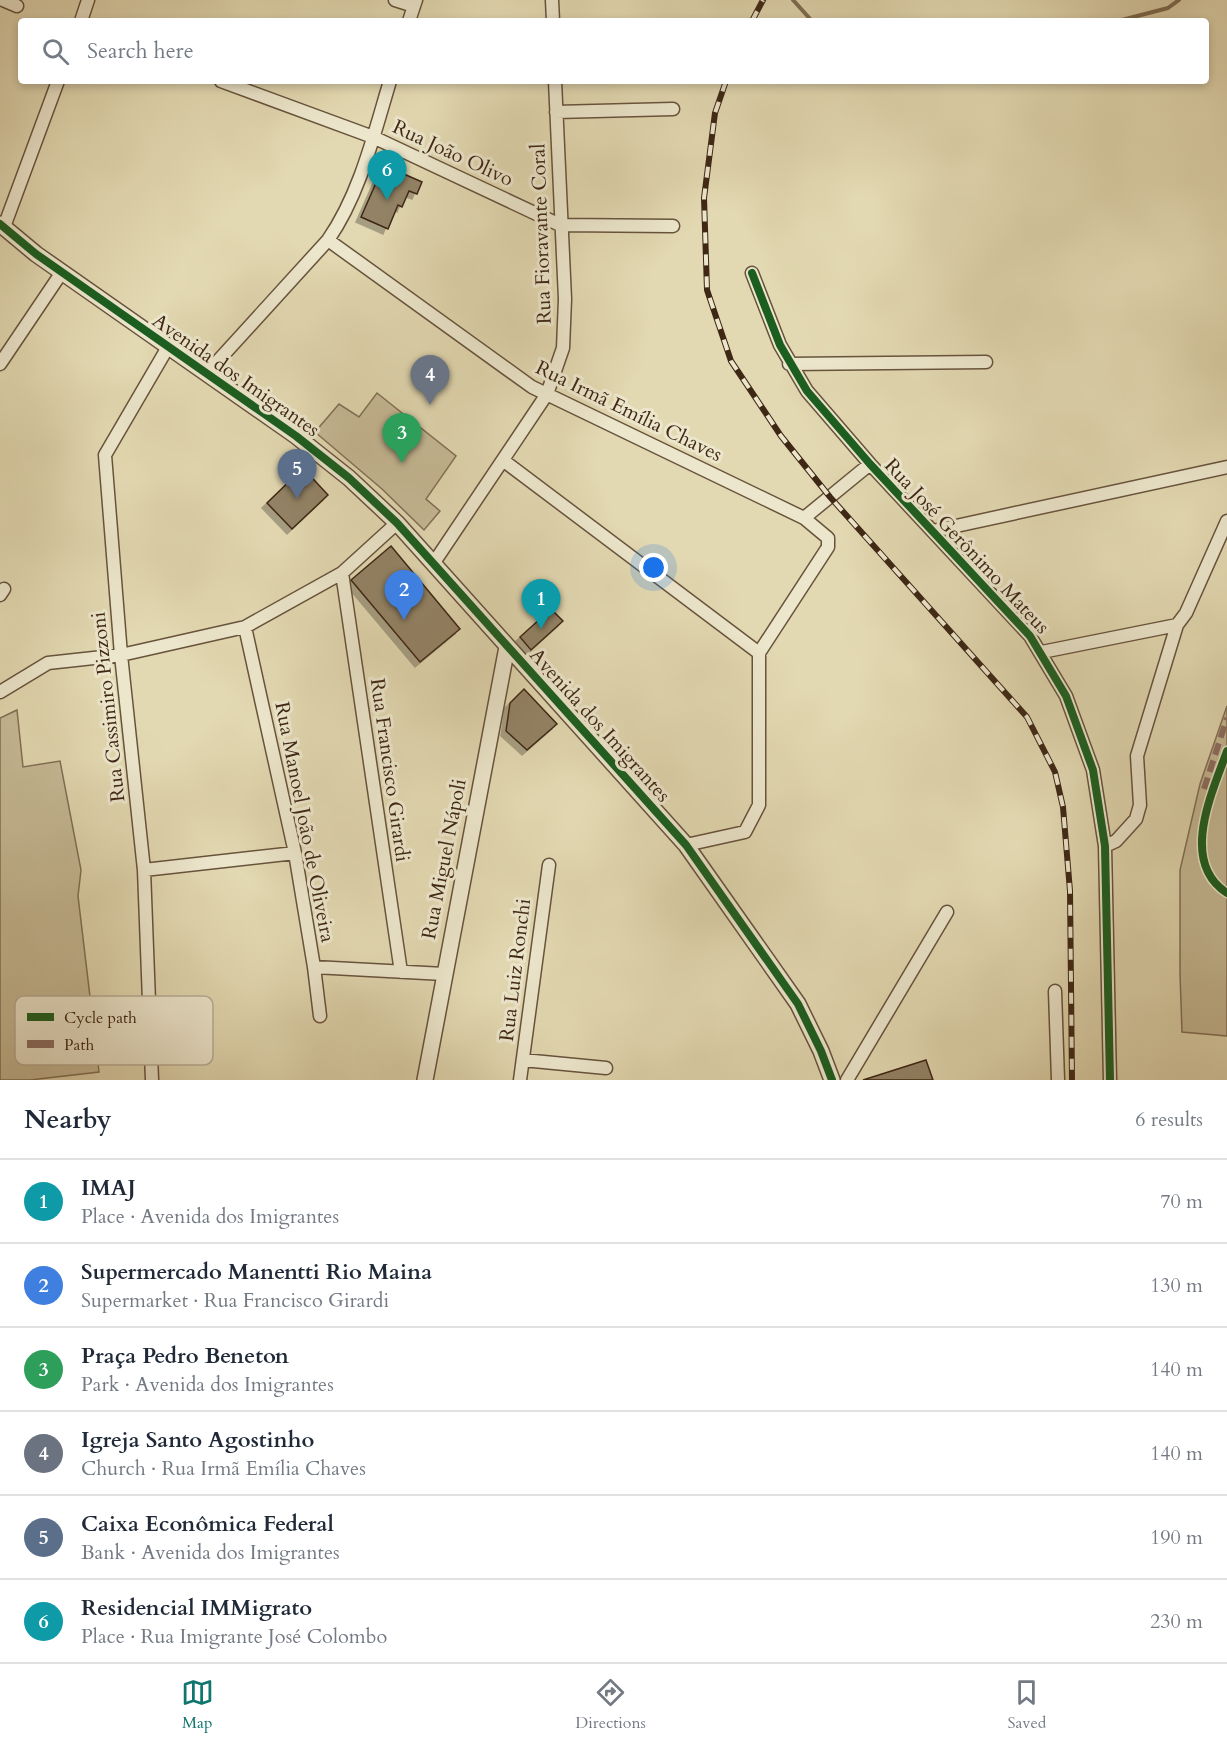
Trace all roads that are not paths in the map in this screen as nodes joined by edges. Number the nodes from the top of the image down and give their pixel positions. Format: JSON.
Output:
{"nodes":[{"id":1,"x":3,"y":0,"type":"edge"},
{"id":2,"x":88,"y":0,"type":"edge"},
{"id":3,"x":395,"y":0,"type":"edge"},
{"id":4,"x":552,"y":0,"type":"edge"},
{"id":5,"x":415,"y":3,"type":"edge"},
{"id":6,"x":17,"y":6,"type":"dead end"},
{"id":7,"x":82,"y":18,"type":"edge"},
{"id":8,"x":410,"y":18,"type":"edge"},
{"id":9,"x":552,"y":18,"type":"edge"},
{"id":10,"x":57,"y":84,"type":"edge"},
{"id":11,"x":229,"y":84,"type":"edge"},
{"id":12,"x":389,"y":84,"type":"edge"},
{"id":13,"x":555,"y":84,"type":"edge"},
{"id":14,"x":673,"y":109,"type":"dead end"},
{"id":15,"x":556,"y":112,"type":"junction"},
{"id":16,"x":373,"y":137,"type":"junction"},
{"id":17,"x":2,"y":225,"type":"edge"},
{"id":18,"x":560,"y":225,"type":"junction"},
{"id":19,"x":673,"y":226,"type":"dead end"},
{"id":20,"x":328,"y":240,"type":"junction"},
{"id":21,"x":62,"y":272,"type":"junction"},
{"id":22,"x":752,"y":273,"type":"dead end"},
{"id":23,"x":168,"y":347,"type":"junction"},
{"id":24,"x":986,"y":362,"type":"dead end"},
{"id":25,"x":0,"y":364,"type":"edge"},
{"id":26,"x":789,"y":364,"type":"junction"},
{"id":27,"x":206,"y":374,"type":"junction"},
{"id":28,"x":547,"y":394,"type":"junction"},
{"id":29,"x":504,"y":461,"type":"junction"},
{"id":30,"x":870,"y":464,"type":"junction"},
{"id":31,"x":1227,"y":467,"type":"edge"},
{"id":32,"x":804,"y":518,"type":"junction"},
{"id":33,"x":1227,"y":521,"type":"edge"},
{"id":34,"x":397,"y":524,"type":"junction"},
{"id":35,"x":933,"y":531,"type":"junction"},
{"id":36,"x":433,"y":564,"type":"junction"},
{"id":37,"x":342,"y":573,"type":"junction"},
{"id":38,"x":1177,"y":625,"type":"junction"},
{"id":39,"x":245,"y":627,"type":"junction"},
{"id":40,"x":507,"y":647,"type":"junction"},
{"id":41,"x":1042,"y":652,"type":"junction"},
{"id":42,"x":759,"y":653,"type":"junction"},
{"id":43,"x":121,"y":655,"type":"junction"},
{"id":44,"x":0,"y":692,"type":"edge"},
{"id":45,"x":686,"y":845,"type":"junction"},
{"id":46,"x":1105,"y":846,"type":"junction"},
{"id":47,"x":295,"y":853,"type":"junction"},
{"id":48,"x":549,"y":865,"type":"dead end"},
{"id":49,"x":144,"y":870,"type":"junction"},
{"id":50,"x":948,"y":912,"type":"dead end"},
{"id":51,"x":314,"y":967,"type":"junction"},
{"id":52,"x":401,"y":972,"type":"junction"},
{"id":53,"x":444,"y":974,"type":"junction"},
{"id":54,"x":1055,"y":992,"type":"dead end"},
{"id":55,"x":149,"y":996,"type":"edge"},
{"id":56,"x":320,"y":1016,"type":"dead end"},
{"id":57,"x":523,"y":1060,"type":"junction"},
{"id":58,"x":151,"y":1065,"type":"edge"},
{"id":59,"x":606,"y":1068,"type":"dead end"},
{"id":60,"x":152,"y":1080,"type":"edge"},
{"id":61,"x":426,"y":1080,"type":"edge"},
{"id":62,"x":520,"y":1080,"type":"edge"},
{"id":63,"x":832,"y":1080,"type":"edge"},
{"id":64,"x":847,"y":1080,"type":"edge"},
{"id":65,"x":1058,"y":1080,"type":"edge"},
{"id":66,"x":1110,"y":1080,"type":"edge"}],
"edges":[{"from":1,"to":6,"type":"street"},
{"from":2,"to":7,"type":"street"},
{"from":3,"to":5,"type":"street"},
{"from":4,"to":9,"type":"street"},
{"from":5,"to":8,"type":"street"},
{"from":10,"to":17,"type":"street"},
{"from":11,"to":16,"type":"street","name":"Rua João Olivo"},
{"from":12,"to":16,"type":"street"},
{"from":13,"to":15,"type":"street","name":"Rua Fioravante Coral"},
{"from":14,"to":15,"type":"street"},
{"from":15,"to":18,"type":"street","name":"Rua Fioravante Coral"},
{"from":16,"to":18,"type":"street","name":"Rua João Olivo"},
{"from":16,"to":20,"type":"street"},
{"from":17,"to":21,"type":"street","name":"Avenida dos Imigrantes"},
{"from":18,"to":19,"type":"street","name":"Rua João Olivo"},
{"from":18,"to":28,"type":"street","name":"Rua Fioravante Coral"},
{"from":20,"to":27,"type":"street"},
{"from":20,"to":28,"type":"street","name":"Rua Irmã Emília Chaves"},
{"from":21,"to":23,"type":"street","name":"Avenida dos Imigrantes"},
{"from":21,"to":25,"type":"street"},
{"from":22,"to":26,"type":"street","name":"Rua José Gerônimo Mateus"},
{"from":23,"to":27,"type":"street","name":"Avenida dos Imigrantes"},
{"from":23,"to":43,"type":"street","name":"Rua Cassimiro Pizzoni"},
{"from":24,"to":26,"type":"street"},
{"from":26,"to":30,"type":"street","name":"Rua José Gerônimo Mateus"},
{"from":27,"to":34,"type":"street","name":"Avenida dos Imigrantes"},
{"from":28,"to":29,"type":"street","name":"Rua Fioravante Coral"},
{"from":28,"to":32,"type":"street","name":"Rua Irmã Emília Chaves"},
{"from":29,"to":36,"type":"street","name":"Rua Fioravante Coral"},
{"from":29,"to":42,"type":"street"},
{"from":30,"to":32,"type":"street"},
{"from":30,"to":35,"type":"street","name":"Rua José Gerônimo Mateus"},
{"from":31,"to":35,"type":"street"},
{"from":32,"to":42,"type":"street","name":"Rua Irmã Emília Chaves"},
{"from":33,"to":38,"type":"street"},
{"from":34,"to":36,"type":"street","name":"Avenida dos Imigrantes"},
{"from":34,"to":37,"type":"street"},
{"from":35,"to":41,"type":"street","name":"Rua José Gerônimo Mateus"},
{"from":36,"to":40,"type":"street","name":"Avenida dos Imigrantes"},
{"from":37,"to":39,"type":"street"},
{"from":37,"to":52,"type":"street","name":"Rua Francisco Girardi"},
{"from":38,"to":41,"type":"street"},
{"from":38,"to":46,"type":"street"},
{"from":39,"to":43,"type":"street"},
{"from":39,"to":47,"type":"street","name":"Rua Manoel João de Oliveira"},
{"from":40,"to":45,"type":"street","name":"Avenida dos Imigrantes"},
{"from":40,"to":53,"type":"street","name":"Rua Miguel Nápoli"},
{"from":41,"to":46,"type":"street","name":"Rua José Gerônimo Mateus"},
{"from":42,"to":45,"type":"street"},
{"from":43,"to":44,"type":"street"},
{"from":43,"to":49,"type":"street","name":"Rua Cassimiro Pizzoni"},
{"from":45,"to":63,"type":"street","name":"Avenida dos Imigrantes"},
{"from":46,"to":66,"type":"street","name":"Rua José Gerônimo Mateus"},
{"from":47,"to":49,"type":"street"},
{"from":47,"to":51,"type":"street","name":"Rua Manoel João de Oliveira"},
{"from":48,"to":57,"type":"street","name":"Rua Luiz Ronchi"},
{"from":49,"to":55,"type":"street","name":"Rua Cassimiro Pizzoni"},
{"from":50,"to":64,"type":"street"},
{"from":51,"to":52,"type":"street","name":"Rua Manoel João de Oliveira"},
{"from":51,"to":56,"type":"street"},
{"from":52,"to":53,"type":"street","name":"Rua Manoel João de Oliveira"},
{"from":53,"to":61,"type":"street","name":"Rua Miguel Nápoli"},
{"from":54,"to":65,"type":"street"},
{"from":57,"to":59,"type":"street"},
{"from":57,"to":62,"type":"street","name":"Rua Luiz Ronchi"},
{"from":58,"to":60,"type":"street","name":"Rua Cassimiro Pizzoni"}]}
